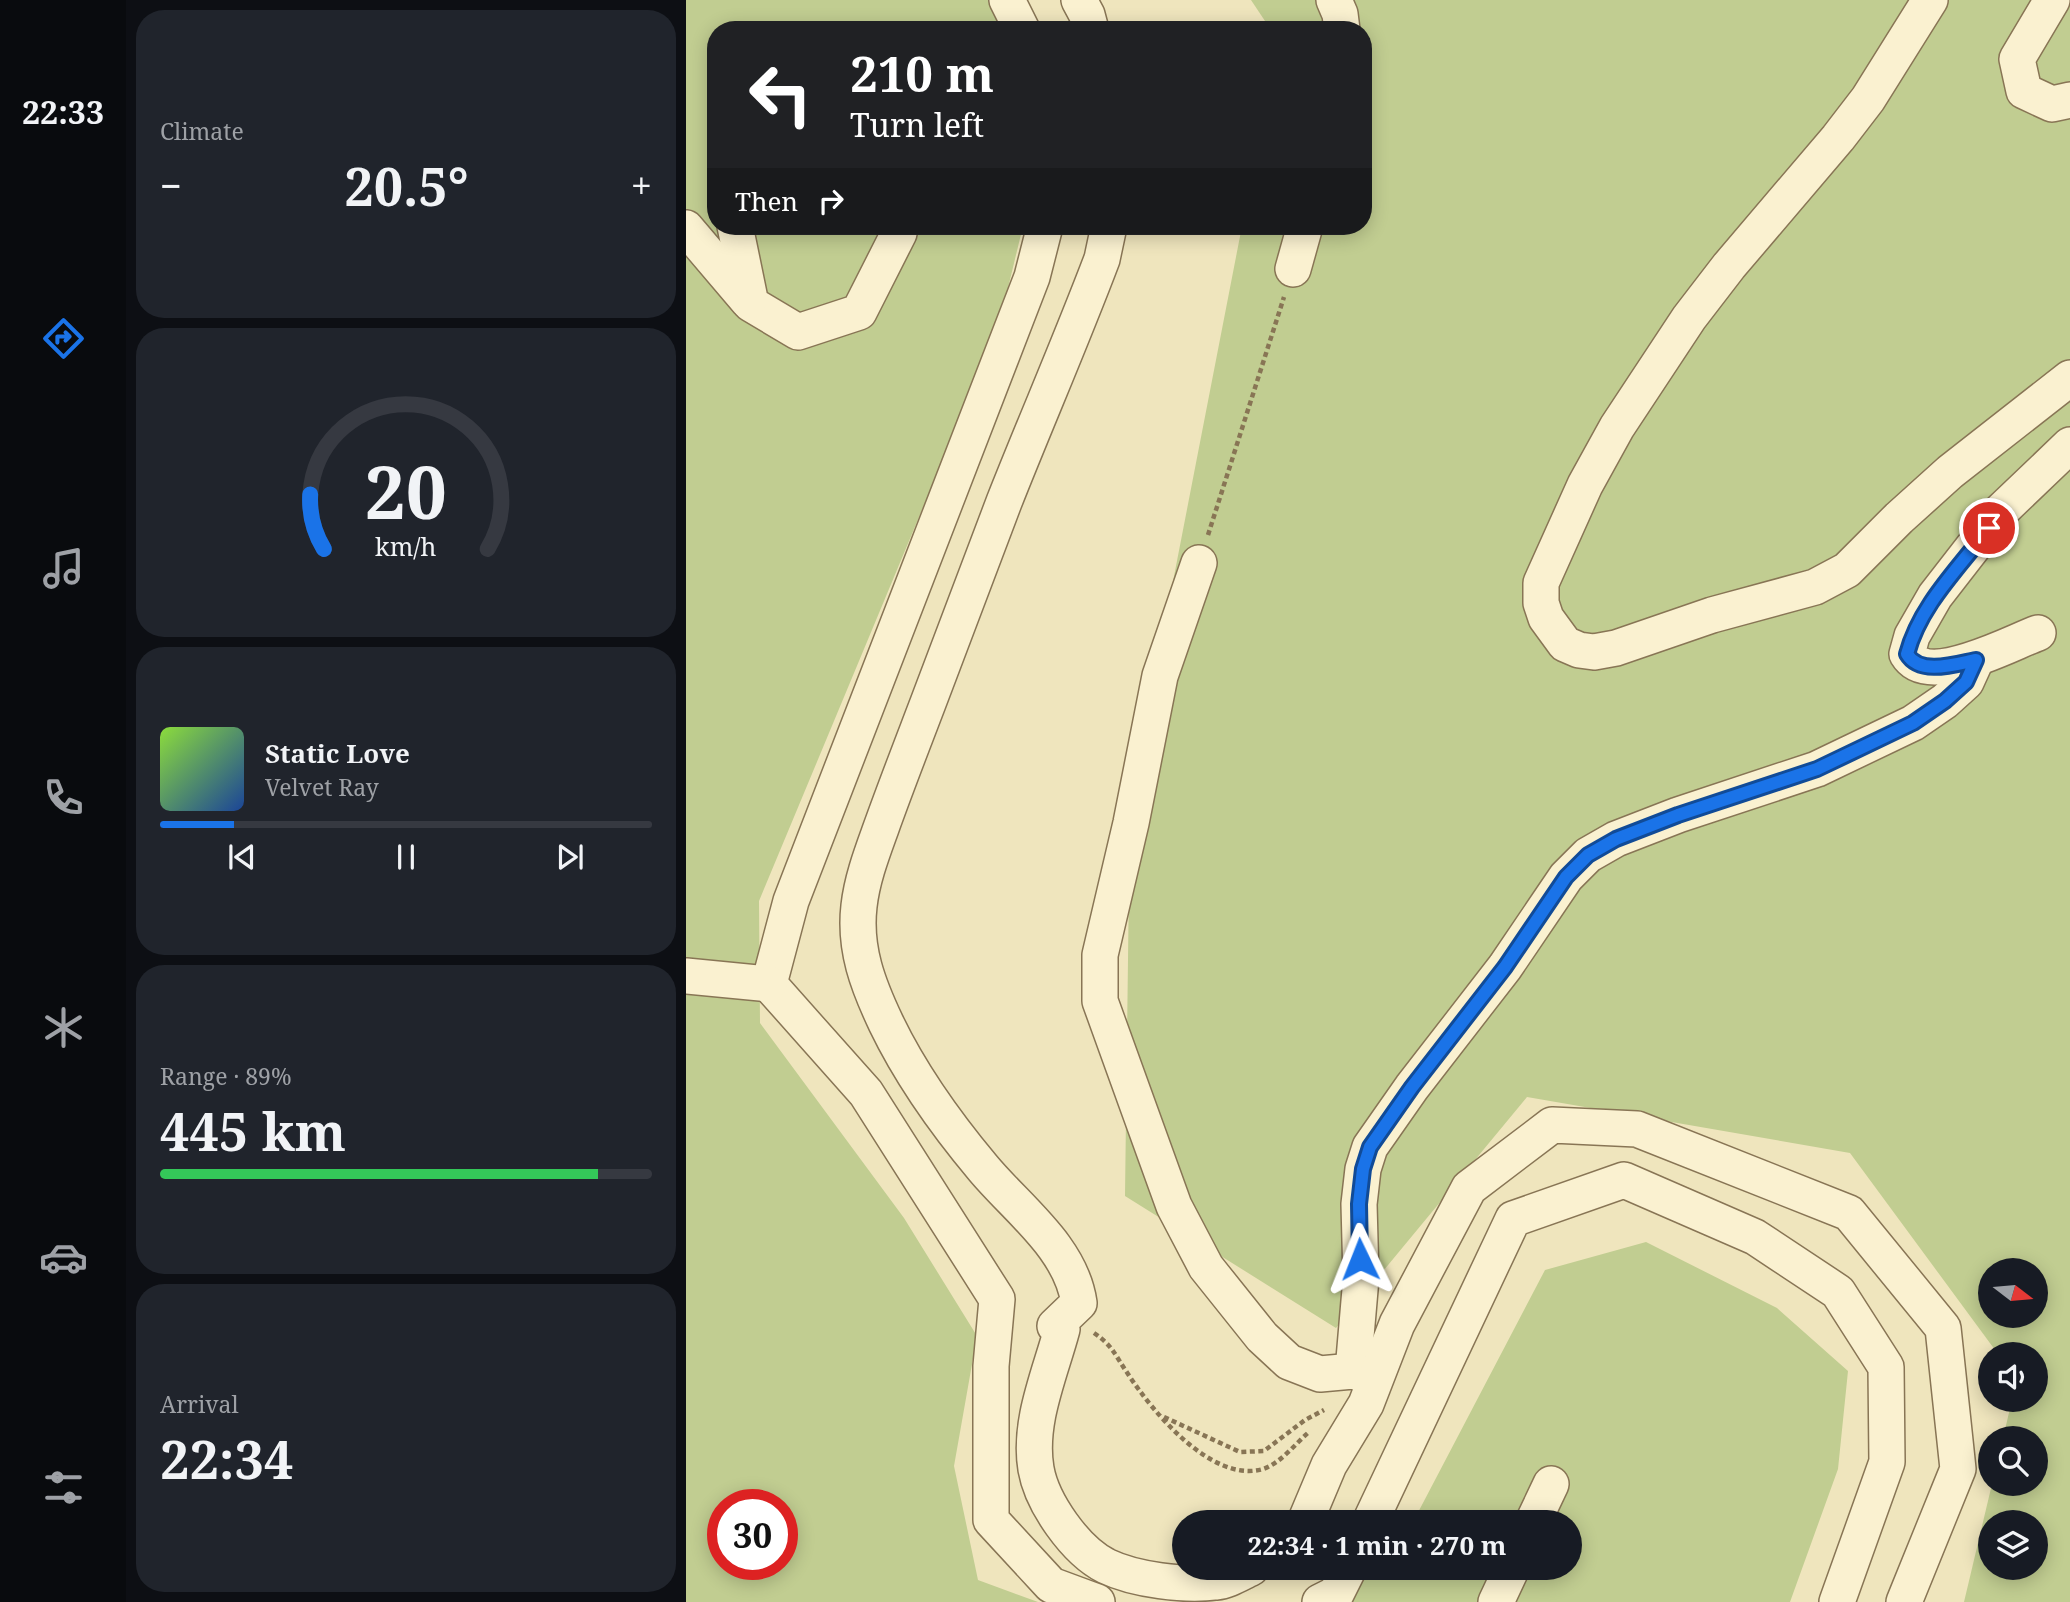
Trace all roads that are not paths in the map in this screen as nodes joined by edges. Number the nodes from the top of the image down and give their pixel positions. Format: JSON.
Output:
{"nodes":[{"id":1,"x":1007,"y":0,"type":"edge"},
{"id":2,"x":1079,"y":0,"type":"edge"},
{"id":3,"x":1334,"y":0,"type":"edge"},
{"id":4,"x":1930,"y":0,"type":"edge"},
{"id":5,"x":2052,"y":0,"type":"edge"},
{"id":6,"x":1018,"y":21,"type":"edge"},
{"id":7,"x":1087,"y":21,"type":"edge"},
{"id":8,"x":1341,"y":21,"type":"edge"},
{"id":9,"x":2070,"y":100,"type":"edge"},
{"id":10,"x":686,"y":228,"type":"edge"},
{"id":11,"x":737,"y":235,"type":"edge"},
{"id":12,"x":898,"y":235,"type":"edge"},
{"id":13,"x":1043,"y":235,"type":"edge"},
{"id":14,"x":1107,"y":235,"type":"edge"},
{"id":15,"x":1302,"y":235,"type":"edge"},
{"id":16,"x":1293,"y":269,"type":"road end"},
{"id":17,"x":751,"y":304,"type":"junction"},
{"id":18,"x":2070,"y":377,"type":"edge"},
{"id":19,"x":2070,"y":444,"type":"edge"},
{"id":20,"x":1199,"y":564,"type":"road end"},
{"id":21,"x":2038,"y":633,"type":"dead end"},
{"id":22,"x":1976,"y":660,"type":"junction"},
{"id":23,"x":686,"y":976,"type":"edge"},
{"id":24,"x":769,"y":984,"type":"junction"},
{"id":25,"x":1364,"y":1375,"type":"junction"},
{"id":26,"x":1551,"y":1484,"type":"dead end"},
{"id":27,"x":1310,"y":1510,"type":"edge"},
{"id":28,"x":1376,"y":1510,"type":"edge"},
{"id":29,"x":1539,"y":1510,"type":"edge"},
{"id":30,"x":1224,"y":1580,"type":"edge"},
{"id":31,"x":1343,"y":1580,"type":"edge"},
{"id":32,"x":1506,"y":1580,"type":"edge"},
{"id":33,"x":1097,"y":1602,"type":"edge"},
{"id":34,"x":1320,"y":1602,"type":"edge"},
{"id":35,"x":1496,"y":1602,"type":"edge"},
{"id":36,"x":1837,"y":1602,"type":"edge"},
{"id":37,"x":1904,"y":1602,"type":"edge"}],
"edges":[{"from":1,"to":6,"type":"street"},
{"from":2,"to":7,"type":"street"},
{"from":3,"to":8,"type":"street"},
{"from":4,"to":18,"type":"street"},
{"from":5,"to":9,"type":"street"},
{"from":10,"to":17,"type":"street"},
{"from":11,"to":17,"type":"street"},
{"from":12,"to":17,"type":"street"},
{"from":13,"to":24,"type":"street"},
{"from":14,"to":30,"type":"street"},
{"from":15,"to":16,"type":"street"},
{"from":19,"to":22,"type":"street"},
{"from":20,"to":25,"type":"street"},
{"from":21,"to":22,"type":"street"},
{"from":22,"to":25,"type":"street"},
{"from":23,"to":24,"type":"street"},
{"from":24,"to":33,"type":"street"},
{"from":25,"to":27,"type":"street"},
{"from":25,"to":37,"type":"street"},
{"from":26,"to":29,"type":"street"},
{"from":28,"to":36,"type":"street"},
{"from":31,"to":34,"type":"street"},
{"from":32,"to":35,"type":"street"}]}
